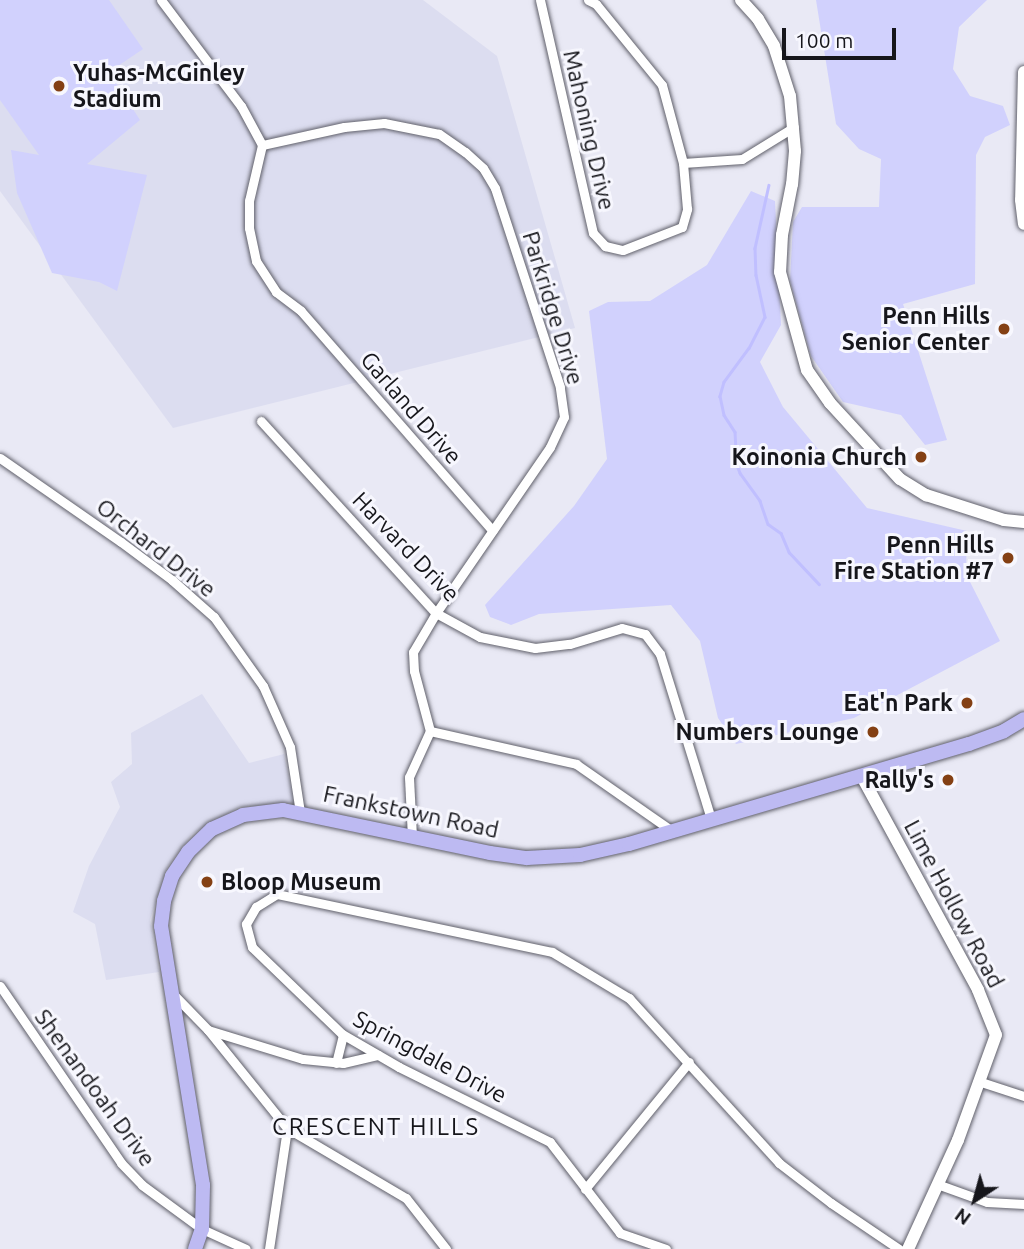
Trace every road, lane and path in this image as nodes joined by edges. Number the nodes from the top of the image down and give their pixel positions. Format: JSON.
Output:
{"nodes":[{"id":1,"x":161,"y":0,"type":"edge"},
{"id":2,"x":540,"y":0,"type":"edge"},
{"id":3,"x":588,"y":0,"type":"edge"},
{"id":4,"x":741,"y":0,"type":"edge"},
{"id":5,"x":1024,"y":72,"type":"edge"},
{"id":6,"x":794,"y":127,"type":"junction"},
{"id":7,"x":262,"y":145,"type":"junction"},
{"id":8,"x":682,"y":163,"type":"junction"},
{"id":9,"x":1024,"y":225,"type":"edge"},
{"id":10,"x":261,"y":421,"type":"dead end"},
{"id":11,"x":0,"y":458,"type":"edge"},
{"id":12,"x":1024,"y":522,"type":"edge"},
{"id":13,"x":492,"y":530,"type":"junction"},
{"id":14,"x":436,"y":613,"type":"junction"},
{"id":15,"x":1024,"y":719,"type":"edge"},
{"id":16,"x":430,"y":732,"type":"junction"},
{"id":17,"x":861,"y":775,"type":"junction"},
{"id":18,"x":300,"y":811,"type":"junction"},
{"id":19,"x":711,"y":819,"type":"junction"},
{"id":20,"x":672,"y":831,"type":"junction"},
{"id":21,"x":412,"y":837,"type":"junction"},
{"id":22,"x":0,"y":986,"type":"edge"},
{"id":23,"x":170,"y":991,"type":"junction"},
{"id":24,"x":208,"y":1030,"type":"junction"},
{"id":25,"x":343,"y":1035,"type":"junction"},
{"id":26,"x":378,"y":1055,"type":"junction"},
{"id":27,"x":689,"y":1062,"type":"junction"},
{"id":28,"x":336,"y":1063,"type":"junction"},
{"id":29,"x":981,"y":1082,"type":"junction"},
{"id":30,"x":1024,"y":1096,"type":"edge"},
{"id":31,"x":287,"y":1128,"type":"junction"},
{"id":32,"x":937,"y":1184,"type":"junction"},
{"id":33,"x":585,"y":1189,"type":"junction"},
{"id":34,"x":1024,"y":1204,"type":"edge"},
{"id":35,"x":202,"y":1229,"type":"junction"},
{"id":36,"x":195,"y":1249,"type":"edge"},
{"id":37,"x":246,"y":1249,"type":"edge"},
{"id":38,"x":268,"y":1249,"type":"edge"},
{"id":39,"x":446,"y":1249,"type":"edge"},
{"id":40,"x":666,"y":1249,"type":"edge"},
{"id":41,"x":899,"y":1249,"type":"edge"},
{"id":42,"x":908,"y":1249,"type":"edge"}],
"edges":[{"from":1,"to":7,"type":"street"},
{"from":2,"to":8,"type":"street","name":"Mahoning Drive"},
{"from":3,"to":8,"type":"street","name":"Mahoning Drive"},
{"from":4,"to":6,"type":"street"},
{"from":5,"to":9,"type":"street"},
{"from":6,"to":8,"type":"street"},
{"from":6,"to":12,"type":"street"},
{"from":7,"to":13,"type":"street","name":"Garland Drive"},
{"from":7,"to":13,"type":"street","name":"Parkridge Drive"},
{"from":10,"to":14,"type":"street","name":"Harvard Drive"},
{"from":11,"to":18,"type":"street","name":"Orchard Drive"},
{"from":13,"to":14,"type":"street","name":"Parkridge Drive"},
{"from":14,"to":16,"type":"street","name":"Parkridge Drive"},
{"from":14,"to":19,"type":"street","name":"Harvard Drive"},
{"from":15,"to":17,"type":"main road","name":"Frankstown Road"},
{"from":16,"to":20,"type":"street"},
{"from":16,"to":21,"type":"street"},
{"from":17,"to":19,"type":"main road","name":"Frankstown Road"},
{"from":17,"to":29,"type":"street","name":"Lime Hollow Road"},
{"from":18,"to":21,"type":"main road","name":"Frankstown Road"},
{"from":18,"to":23,"type":"main road","name":"Frankstown Road"},
{"from":19,"to":20,"type":"main road","name":"Frankstown Road"},
{"from":20,"to":21,"type":"main road","name":"Frankstown Road"},
{"from":22,"to":35,"type":"street","name":"Shenandoah Drive"},
{"from":23,"to":24,"type":"street"},
{"from":23,"to":35,"type":"main road","name":"Frankstown Road"},
{"from":24,"to":28,"type":"street"},
{"from":24,"to":31,"type":"street"},
{"from":25,"to":26,"type":"street","name":"Springdale Drive"},
{"from":25,"to":27,"type":"street","name":"Springdale Drive"},
{"from":25,"to":28,"type":"street"},
{"from":26,"to":28,"type":"street"},
{"from":26,"to":33,"type":"street","name":"Springdale Drive"},
{"from":27,"to":33,"type":"street"},
{"from":27,"to":41,"type":"street","name":"Springdale Drive"},
{"from":29,"to":30,"type":"street"},
{"from":29,"to":32,"type":"street","name":"Lime Hollow Road"},
{"from":31,"to":38,"type":"street"},
{"from":31,"to":39,"type":"street"},
{"from":32,"to":34,"type":"street"},
{"from":32,"to":42,"type":"street","name":"Lime Hollow Road"},
{"from":33,"to":40,"type":"street","name":"Springdale Drive"},
{"from":35,"to":36,"type":"main road","name":"Frankstown Road"},
{"from":35,"to":37,"type":"street","name":"Shenandoah Drive"}]}
